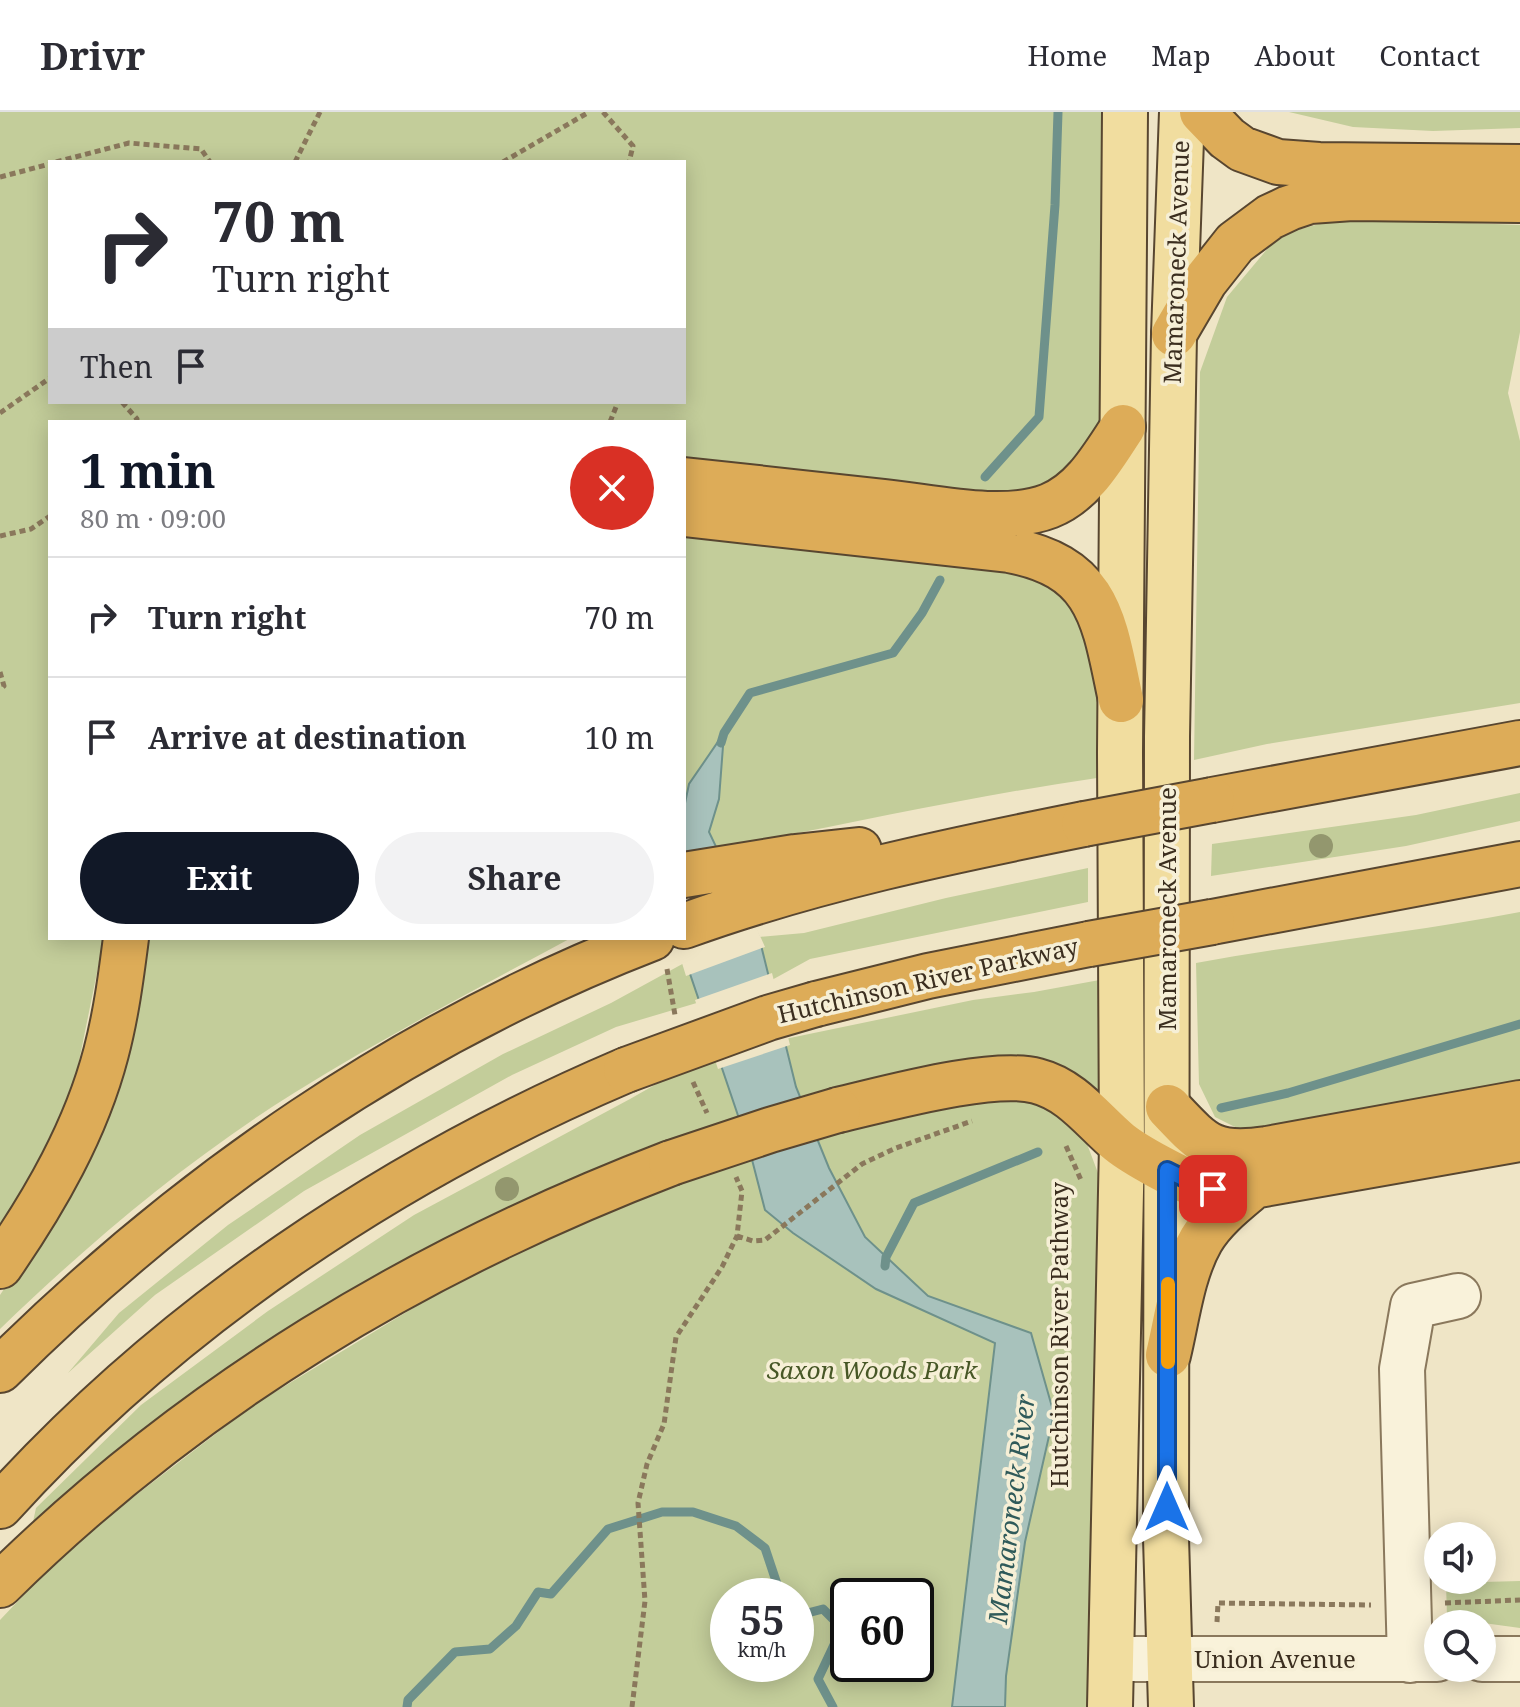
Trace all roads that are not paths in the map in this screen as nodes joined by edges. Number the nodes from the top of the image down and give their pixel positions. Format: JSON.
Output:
{"nodes":[{"id":1,"x":1125,"y":112,"type":"edge"},
{"id":2,"x":1182,"y":112,"type":"edge"},
{"id":3,"x":1202,"y":112,"type":"edge"},
{"id":4,"x":1520,"y":167,"type":"edge"},
{"id":5,"x":1520,"y":200,"type":"edge"},
{"id":6,"x":1174,"y":334,"type":"junction"},
{"id":7,"x":1123,"y":427,"type":"junction"},
{"id":8,"x":686,"y":480,"type":"edge"},
{"id":9,"x":686,"y":514,"type":"edge"},
{"id":10,"x":1121,"y":700,"type":"junction"},
{"id":11,"x":1520,"y":740,"type":"edge"},
{"id":12,"x":1520,"y":864,"type":"edge"},
{"id":13,"x":795,"y":874,"type":"junction"},
{"id":14,"x":686,"y":875,"type":"edge"},
{"id":15,"x":1520,"y":880,"type":"edge"},
{"id":16,"x":1371,"y":893,"type":"junction"},
{"id":17,"x":686,"y":930,"type":"edge"},
{"id":18,"x":126,"y":940,"type":"edge"},
{"id":19,"x":667,"y":940,"type":"edge"},
{"id":20,"x":1520,"y":1103,"type":"edge"},
{"id":21,"x":1168,"y":1107,"type":"junction"},
{"id":22,"x":1520,"y":1139,"type":"edge"},
{"id":23,"x":1122,"y":1145,"type":"junction"},
{"id":24,"x":1167,"y":1170,"type":"junction"},
{"id":25,"x":1254,"y":1186,"type":"junction"},
{"id":26,"x":0,"y":1266,"type":"edge"},
{"id":27,"x":1458,"y":1296,"type":"dead end"},
{"id":28,"x":1168,"y":1355,"type":"junction"},
{"id":29,"x":0,"y":1370,"type":"edge"},
{"id":30,"x":0,"y":1506,"type":"edge"},
{"id":31,"x":0,"y":1585,"type":"edge"},
{"id":32,"x":1112,"y":1659,"type":"junction"},
{"id":33,"x":1496,"y":1659,"type":"edge"},
{"id":34,"x":1520,"y":1659,"type":"edge"},
{"id":35,"x":1172,"y":1660,"type":"junction"},
{"id":36,"x":1424,"y":1660,"type":"edge"},
{"id":37,"x":1110,"y":1707,"type":"edge"},
{"id":38,"x":1171,"y":1707,"type":"edge"}],
"edges":[{"from":1,"to":7,"type":"main road","name":"Mamaroneck Avenue"},
{"from":2,"to":6,"type":"main road","name":"Mamaroneck Avenue"},
{"from":3,"to":4,"type":"highway"},
{"from":5,"to":6,"type":"highway"},
{"from":6,"to":21,"type":"main road","name":"Mamaroneck Avenue"},
{"from":7,"to":8,"type":"highway"},
{"from":7,"to":10,"type":"main road","name":"Mamaroneck Avenue"},
{"from":9,"to":10,"type":"highway"},
{"from":10,"to":23,"type":"main road","name":"Mamaroneck Avenue"},
{"from":11,"to":13,"type":"highway","bridge":true},
{"from":12,"to":16,"type":"highway","name":"Hutchinson River Parkway"},
{"from":13,"to":14,"type":"highway"},
{"from":13,"to":17,"type":"highway"},
{"from":15,"to":16,"type":"highway"},
{"from":16,"to":30,"type":"highway","name":"Hutchinson River Parkway","bridge":true},
{"from":18,"to":26,"type":"highway"},
{"from":19,"to":29,"type":"highway"},
{"from":20,"to":21,"type":"highway"},
{"from":21,"to":24,"type":"main road","name":"Mamaroneck Avenue"},
{"from":22,"to":25,"type":"highway"},
{"from":23,"to":24,"type":"highway"},
{"from":23,"to":31,"type":"highway","bridge":true},
{"from":23,"to":32,"type":"main road","name":"Mamaroneck Avenue"},
{"from":24,"to":25,"type":"highway"},
{"from":24,"to":28,"type":"main road","name":"Mamaroneck Avenue"},
{"from":25,"to":28,"type":"highway"},
{"from":27,"to":36,"type":"street"},
{"from":28,"to":35,"type":"main road","name":"Mamaroneck Avenue"},
{"from":32,"to":35,"type":"street","name":"Union Avenue"},
{"from":32,"to":37,"type":"main road","name":"Mamaroneck Avenue"},
{"from":33,"to":34,"type":"street"},
{"from":35,"to":36,"type":"street","name":"Union Avenue"},
{"from":35,"to":38,"type":"main road","name":"Mamaroneck Avenue"}]}
